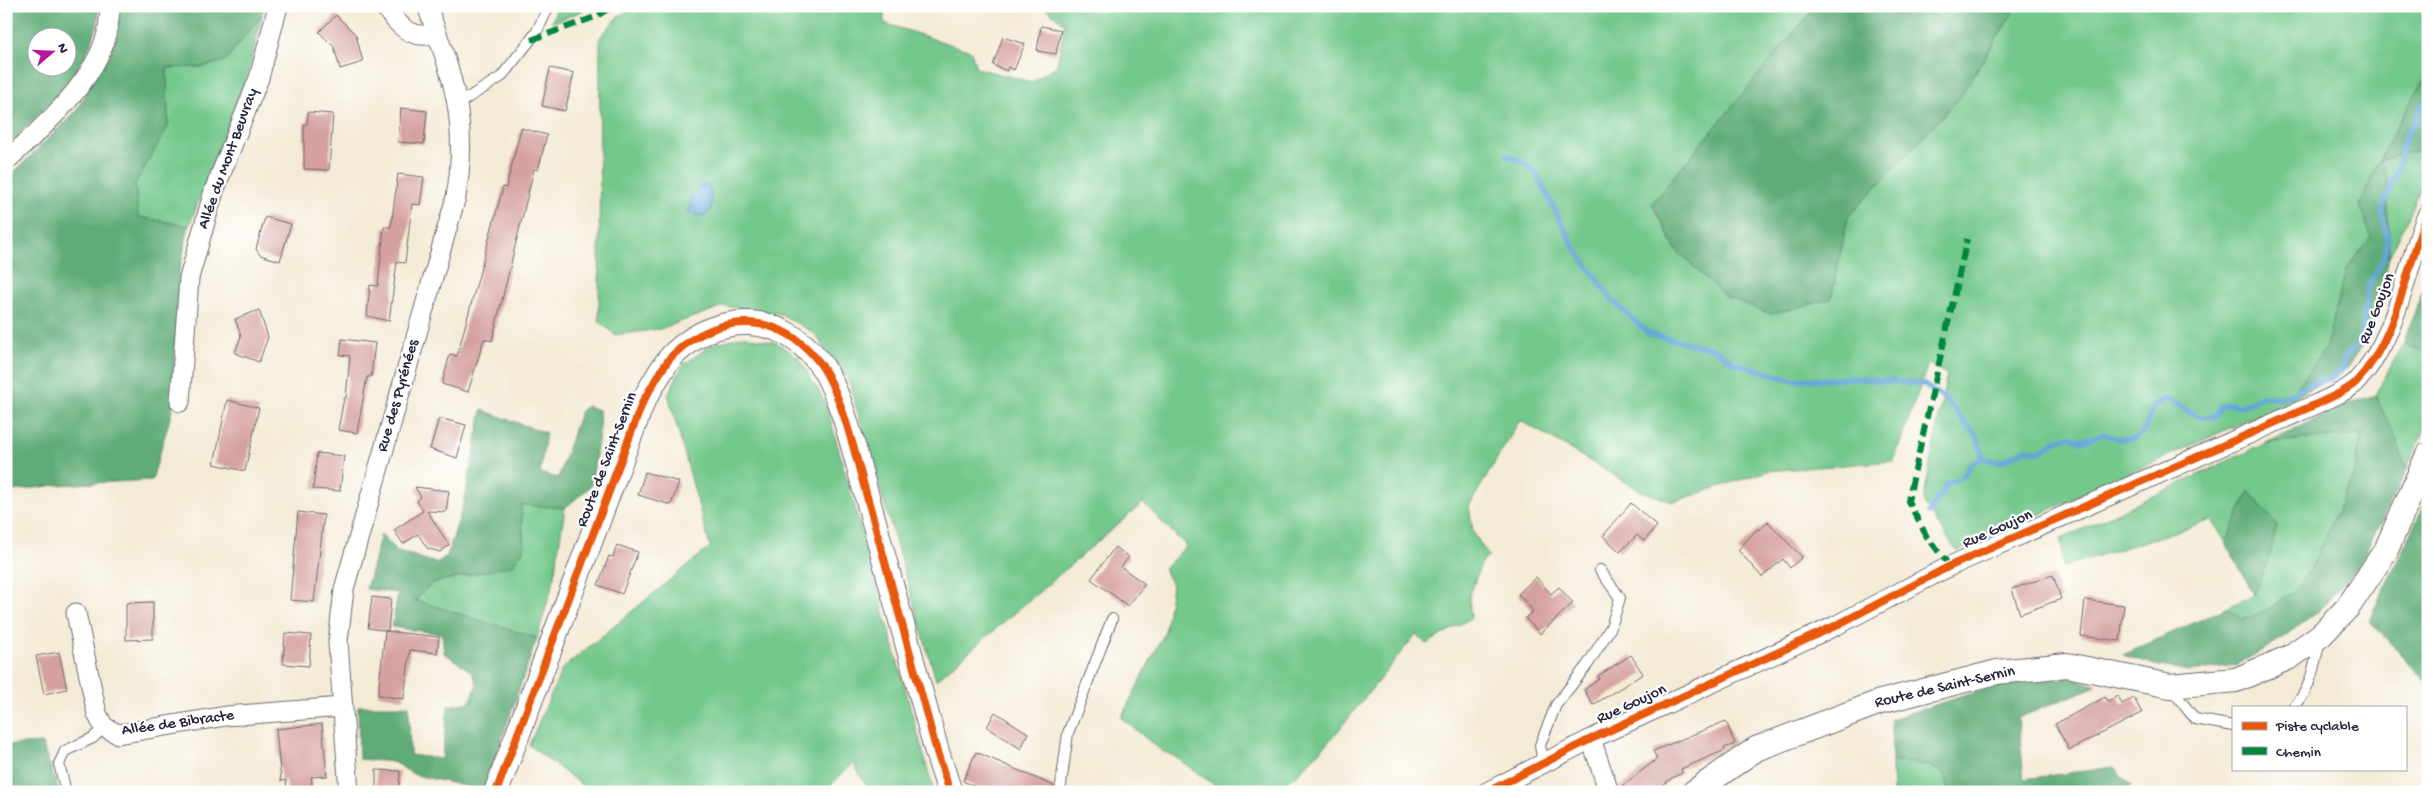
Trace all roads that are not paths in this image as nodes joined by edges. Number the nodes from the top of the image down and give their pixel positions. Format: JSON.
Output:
{"nodes":[{"id":1,"x":110,"y":6,"type":"edge"},
{"id":2,"x":278,"y":6,"type":"edge"},
{"id":3,"x":385,"y":6,"type":"edge"},
{"id":4,"x":427,"y":6,"type":"edge"},
{"id":5,"x":549,"y":6,"type":"edge"},
{"id":6,"x":437,"y":34,"type":"junction"},
{"id":7,"x":458,"y":104,"type":"junction"},
{"id":8,"x":6,"y":162,"type":"edge"},
{"id":9,"x":2428,"y":213,"type":"edge"},
{"id":10,"x":180,"y":402,"type":"dead end"},
{"id":11,"x":2428,"y":455,"type":"edge"},
{"id":12,"x":1600,"y":570,"type":"dead end"},
{"id":13,"x":76,"y":612,"type":"dead end"},
{"id":14,"x":1112,"y":619,"type":"dead end"},
{"id":15,"x":2321,"y":635,"type":"junction"},
{"id":16,"x":2170,"y":686,"type":"junction"},
{"id":17,"x":2294,"y":706,"type":"edge"},
{"id":18,"x":342,"y":707,"type":"junction"},
{"id":19,"x":2232,"y":726,"type":"edge"},
{"id":20,"x":104,"y":728,"type":"junction"},
{"id":21,"x":1591,"y":739,"type":"junction"},
{"id":22,"x":1543,"y":764,"type":"junction"},
{"id":23,"x":66,"y":792,"type":"edge"},
{"id":24,"x":348,"y":792,"type":"edge"},
{"id":25,"x":496,"y":792,"type":"edge"},
{"id":26,"x":950,"y":792,"type":"edge"},
{"id":27,"x":1060,"y":792,"type":"edge"},
{"id":28,"x":1487,"y":792,"type":"edge"},
{"id":29,"x":1609,"y":792,"type":"edge"},
{"id":30,"x":1694,"y":792,"type":"edge"}],
"edges":[{"from":1,"to":8,"type":"street"},
{"from":2,"to":10,"type":"street","name":"Allée du Mont Beuvray"},
{"from":3,"to":6,"type":"street"},
{"from":4,"to":6,"type":"street","name":"Rue des Pyrénées"},
{"from":5,"to":7,"type":"lane"},
{"from":6,"to":7,"type":"street","name":"Rue des Pyrénées"},
{"from":7,"to":18,"type":"street","name":"Rue des Pyrénées"},
{"from":9,"to":21,"type":"street","name":"Rue Goujon"},
{"from":11,"to":15,"type":"street","name":"Route de Saint-Sernin"},
{"from":12,"to":22,"type":"lane"},
{"from":13,"to":20,"type":"street","name":"Allée de Bibracte"},
{"from":14,"to":27,"type":"lane"},
{"from":15,"to":16,"type":"street","name":"Route de Saint-Sernin"},
{"from":15,"to":17,"type":"lane"},
{"from":16,"to":19,"type":"lane"},
{"from":16,"to":30,"type":"street","name":"Route de Saint-Sernin"},
{"from":18,"to":20,"type":"street","name":"Allée de Bibracte"},
{"from":18,"to":24,"type":"street","name":"Rue des Pyrénées"},
{"from":20,"to":23,"type":"lane"},
{"from":21,"to":22,"type":"street","name":"Rue Goujon"},
{"from":21,"to":29,"type":"street"},
{"from":22,"to":28,"type":"street","name":"Rue Goujon"},
{"from":25,"to":26,"type":"street","name":"Route de Saint-Sernin"}]}
